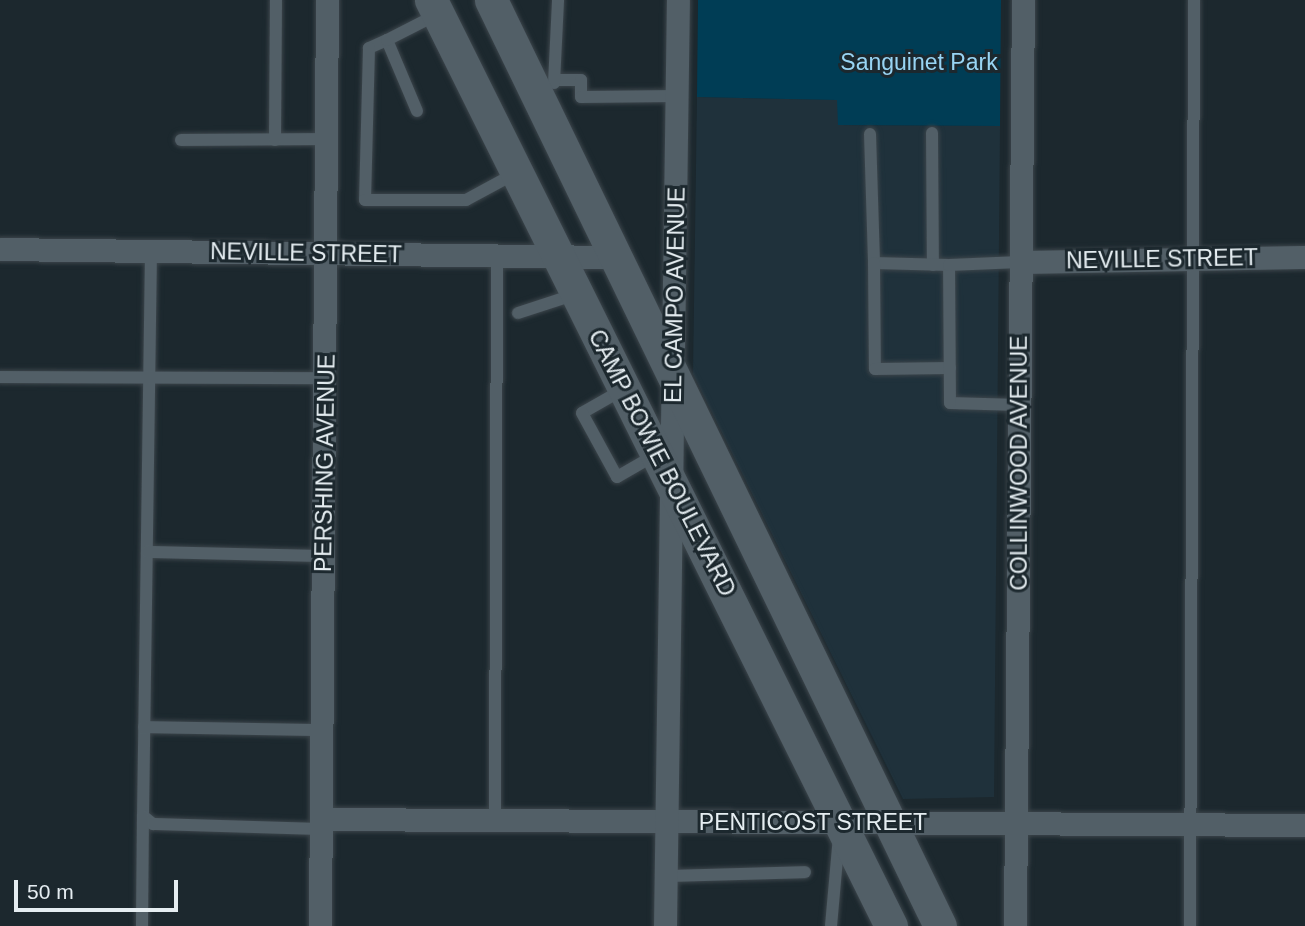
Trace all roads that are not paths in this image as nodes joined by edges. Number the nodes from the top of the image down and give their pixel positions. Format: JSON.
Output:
{"nodes":[{"id":1,"x":276,"y":0,"type":"edge"},
{"id":2,"x":327,"y":0,"type":"edge"},
{"id":3,"x":491,"y":0,"type":"edge"},
{"id":4,"x":558,"y":0,"type":"edge"},
{"id":5,"x":678,"y":0,"type":"edge"},
{"id":6,"x":1023,"y":0,"type":"edge"},
{"id":7,"x":1194,"y":0,"type":"edge"},
{"id":8,"x":435,"y":7,"type":"edge"},
{"id":9,"x":387,"y":40,"type":"junction"},
{"id":10,"x":547,"y":87,"type":"junction"},
{"id":11,"x":677,"y":96,"type":"junction"},
{"id":12,"x":417,"y":111,"type":"dead end"},
{"id":13,"x":932,"y":133,"type":"dead end"},
{"id":14,"x":870,"y":134,"type":"dead end"},
{"id":15,"x":329,"y":139,"type":"junction"},
{"id":16,"x":181,"y":140,"type":"dead end"},
{"id":17,"x":275,"y":140,"type":"junction"},
{"id":18,"x":516,"y":173,"type":"junction"},
{"id":19,"x":0,"y":249,"type":"edge"},
{"id":20,"x":151,"y":251,"type":"junction"},
{"id":21,"x":328,"y":253,"type":"junction"},
{"id":22,"x":497,"y":256,"type":"junction"},
{"id":23,"x":557,"y":257,"type":"junction"},
{"id":24,"x":613,"y":257,"type":"junction"},
{"id":25,"x":1305,"y":257,"type":"edge"},
{"id":26,"x":1192,"y":258,"type":"junction"},
{"id":27,"x":1020,"y":262,"type":"junction"},
{"id":28,"x":874,"y":263,"type":"junction"},
{"id":29,"x":933,"y":265,"type":"junction"},
{"id":30,"x":949,"y":265,"type":"junction"},
{"id":31,"x":577,"y":294,"type":"junction"},
{"id":32,"x":518,"y":313,"type":"dead end"},
{"id":33,"x":950,"y":368,"type":"junction"},
{"id":34,"x":0,"y":377,"type":"edge"},
{"id":35,"x":149,"y":377,"type":"junction"},
{"id":36,"x":674,"y":377,"type":"junction"},
{"id":37,"x":326,"y":378,"type":"junction"},
{"id":38,"x":624,"y":388,"type":"junction"},
{"id":39,"x":1019,"y":405,"type":"junction"},
{"id":40,"x":657,"y":454,"type":"junction"},
{"id":41,"x":673,"y":484,"type":"junction"},
{"id":42,"x":147,"y":552,"type":"junction"},
{"id":43,"x":325,"y":556,"type":"junction"},
{"id":44,"x":145,"y":727,"type":"junction"},
{"id":45,"x":323,"y":730,"type":"junction"},
{"id":46,"x":143,"y":816,"type":"junction"},
{"id":47,"x":495,"y":820,"type":"junction"},
{"id":48,"x":666,"y":821,"type":"junction"},
{"id":49,"x":841,"y":822,"type":"junction"},
{"id":50,"x":886,"y":822,"type":"junction"},
{"id":51,"x":1017,"y":823,"type":"junction"},
{"id":52,"x":322,"y":824,"type":"junction"},
{"id":53,"x":1189,"y":825,"type":"junction"},
{"id":54,"x":1305,"y":825,"type":"edge"},
{"id":55,"x":804,"y":872,"type":"dead end"},
{"id":56,"x":666,"y":876,"type":"junction"},
{"id":57,"x":142,"y":926,"type":"edge"},
{"id":58,"x":320,"y":926,"type":"edge"},
{"id":59,"x":666,"y":926,"type":"edge"},
{"id":60,"x":831,"y":926,"type":"edge"},
{"id":61,"x":891,"y":926,"type":"edge"},
{"id":62,"x":940,"y":926,"type":"edge"},
{"id":63,"x":1015,"y":926,"type":"edge"},
{"id":64,"x":1190,"y":926,"type":"edge"}],
"edges":[{"from":1,"to":17,"type":"lane"},
{"from":2,"to":15,"type":"street","name":"PERSHING AVENUE"},
{"from":3,"to":10,"type":"main road","name":"CAMP BOWIE BOULEVARD"},
{"from":4,"to":10,"type":"lane"},
{"from":5,"to":11,"type":"street","name":"EL CAMPO AVENUE"},
{"from":6,"to":27,"type":"street","name":"COLLINWOOD AVENUE"},
{"from":7,"to":26,"type":"lane"},
{"from":8,"to":9,"type":"lane"},
{"from":8,"to":18,"type":"main road","name":"CAMP BOWIE BOULEVARD"},
{"from":9,"to":12,"type":"lane"},
{"from":9,"to":18,"type":"lane"},
{"from":10,"to":11,"type":"lane"},
{"from":10,"to":24,"type":"main road","name":"CAMP BOWIE BOULEVARD"},
{"from":11,"to":36,"type":"street","name":"EL CAMPO AVENUE"},
{"from":13,"to":29,"type":"lane"},
{"from":14,"to":28,"type":"lane"},
{"from":15,"to":17,"type":"lane"},
{"from":15,"to":21,"type":"street","name":"PERSHING AVENUE"},
{"from":16,"to":17,"type":"lane"},
{"from":18,"to":23,"type":"main road","name":"CAMP BOWIE BOULEVARD"},
{"from":19,"to":20,"type":"street","name":"NEVILLE STREET"},
{"from":20,"to":21,"type":"street","name":"NEVILLE STREET"},
{"from":20,"to":35,"type":"lane"},
{"from":21,"to":22,"type":"street","name":"NEVILLE STREET"},
{"from":21,"to":37,"type":"street","name":"PERSHING AVENUE"},
{"from":22,"to":23,"type":"street","name":"NEVILLE STREET"},
{"from":22,"to":47,"type":"lane"},
{"from":23,"to":24,"type":"street","name":"NEVILLE STREET"},
{"from":23,"to":31,"type":"main road","name":"CAMP BOWIE BOULEVARD"},
{"from":24,"to":36,"type":"main road","name":"CAMP BOWIE BOULEVARD"},
{"from":25,"to":26,"type":"street","name":"NEVILLE STREET"},
{"from":26,"to":27,"type":"street","name":"NEVILLE STREET"},
{"from":26,"to":53,"type":"lane"},
{"from":27,"to":30,"type":"lane"},
{"from":27,"to":39,"type":"street","name":"COLLINWOOD AVENUE"},
{"from":28,"to":29,"type":"lane"},
{"from":28,"to":33,"type":"lane"},
{"from":29,"to":30,"type":"lane"},
{"from":30,"to":33,"type":"lane"},
{"from":31,"to":32,"type":"lane"},
{"from":31,"to":38,"type":"main road","name":"CAMP BOWIE BOULEVARD"},
{"from":33,"to":39,"type":"lane"},
{"from":34,"to":35,"type":"lane"},
{"from":35,"to":37,"type":"lane"},
{"from":35,"to":42,"type":"lane"},
{"from":36,"to":41,"type":"street","name":"EL CAMPO AVENUE"},
{"from":36,"to":50,"type":"main road","name":"CAMP BOWIE BOULEVARD"},
{"from":37,"to":43,"type":"street","name":"PERSHING AVENUE"},
{"from":38,"to":40,"type":"main road","name":"CAMP BOWIE BOULEVARD"},
{"from":38,"to":40,"type":"lane"},
{"from":39,"to":51,"type":"street","name":"COLLINWOOD AVENUE"},
{"from":40,"to":41,"type":"main road","name":"CAMP BOWIE BOULEVARD"},
{"from":41,"to":48,"type":"street","name":"EL CAMPO AVENUE"},
{"from":41,"to":49,"type":"main road","name":"CAMP BOWIE BOULEVARD"},
{"from":42,"to":43,"type":"lane"},
{"from":42,"to":44,"type":"lane"},
{"from":43,"to":45,"type":"street","name":"PERSHING AVENUE"},
{"from":44,"to":45,"type":"lane"},
{"from":44,"to":46,"type":"lane"},
{"from":45,"to":52,"type":"street","name":"PERSHING AVENUE"},
{"from":46,"to":52,"type":"lane"},
{"from":46,"to":57,"type":"lane"},
{"from":47,"to":48,"type":"street","name":"PENTICOST STREET"},
{"from":47,"to":52,"type":"street","name":"PENTICOST STREET"},
{"from":48,"to":49,"type":"street","name":"PENTICOST STREET"},
{"from":48,"to":56,"type":"street","name":"EL CAMPO AVENUE"},
{"from":49,"to":50,"type":"street","name":"PENTICOST STREET"},
{"from":49,"to":60,"type":"lane"},
{"from":49,"to":61,"type":"main road","name":"CAMP BOWIE BOULEVARD"},
{"from":50,"to":51,"type":"street","name":"PENTICOST STREET"},
{"from":50,"to":62,"type":"main road","name":"CAMP BOWIE BOULEVARD"},
{"from":51,"to":53,"type":"street","name":"PENTICOST STREET"},
{"from":51,"to":63,"type":"street","name":"COLLINWOOD AVENUE"},
{"from":52,"to":58,"type":"street","name":"PERSHING AVENUE"},
{"from":53,"to":54,"type":"street","name":"PENTICOST STREET"},
{"from":53,"to":64,"type":"lane"},
{"from":55,"to":56,"type":"lane"},
{"from":56,"to":59,"type":"street","name":"EL CAMPO AVENUE"}]}
